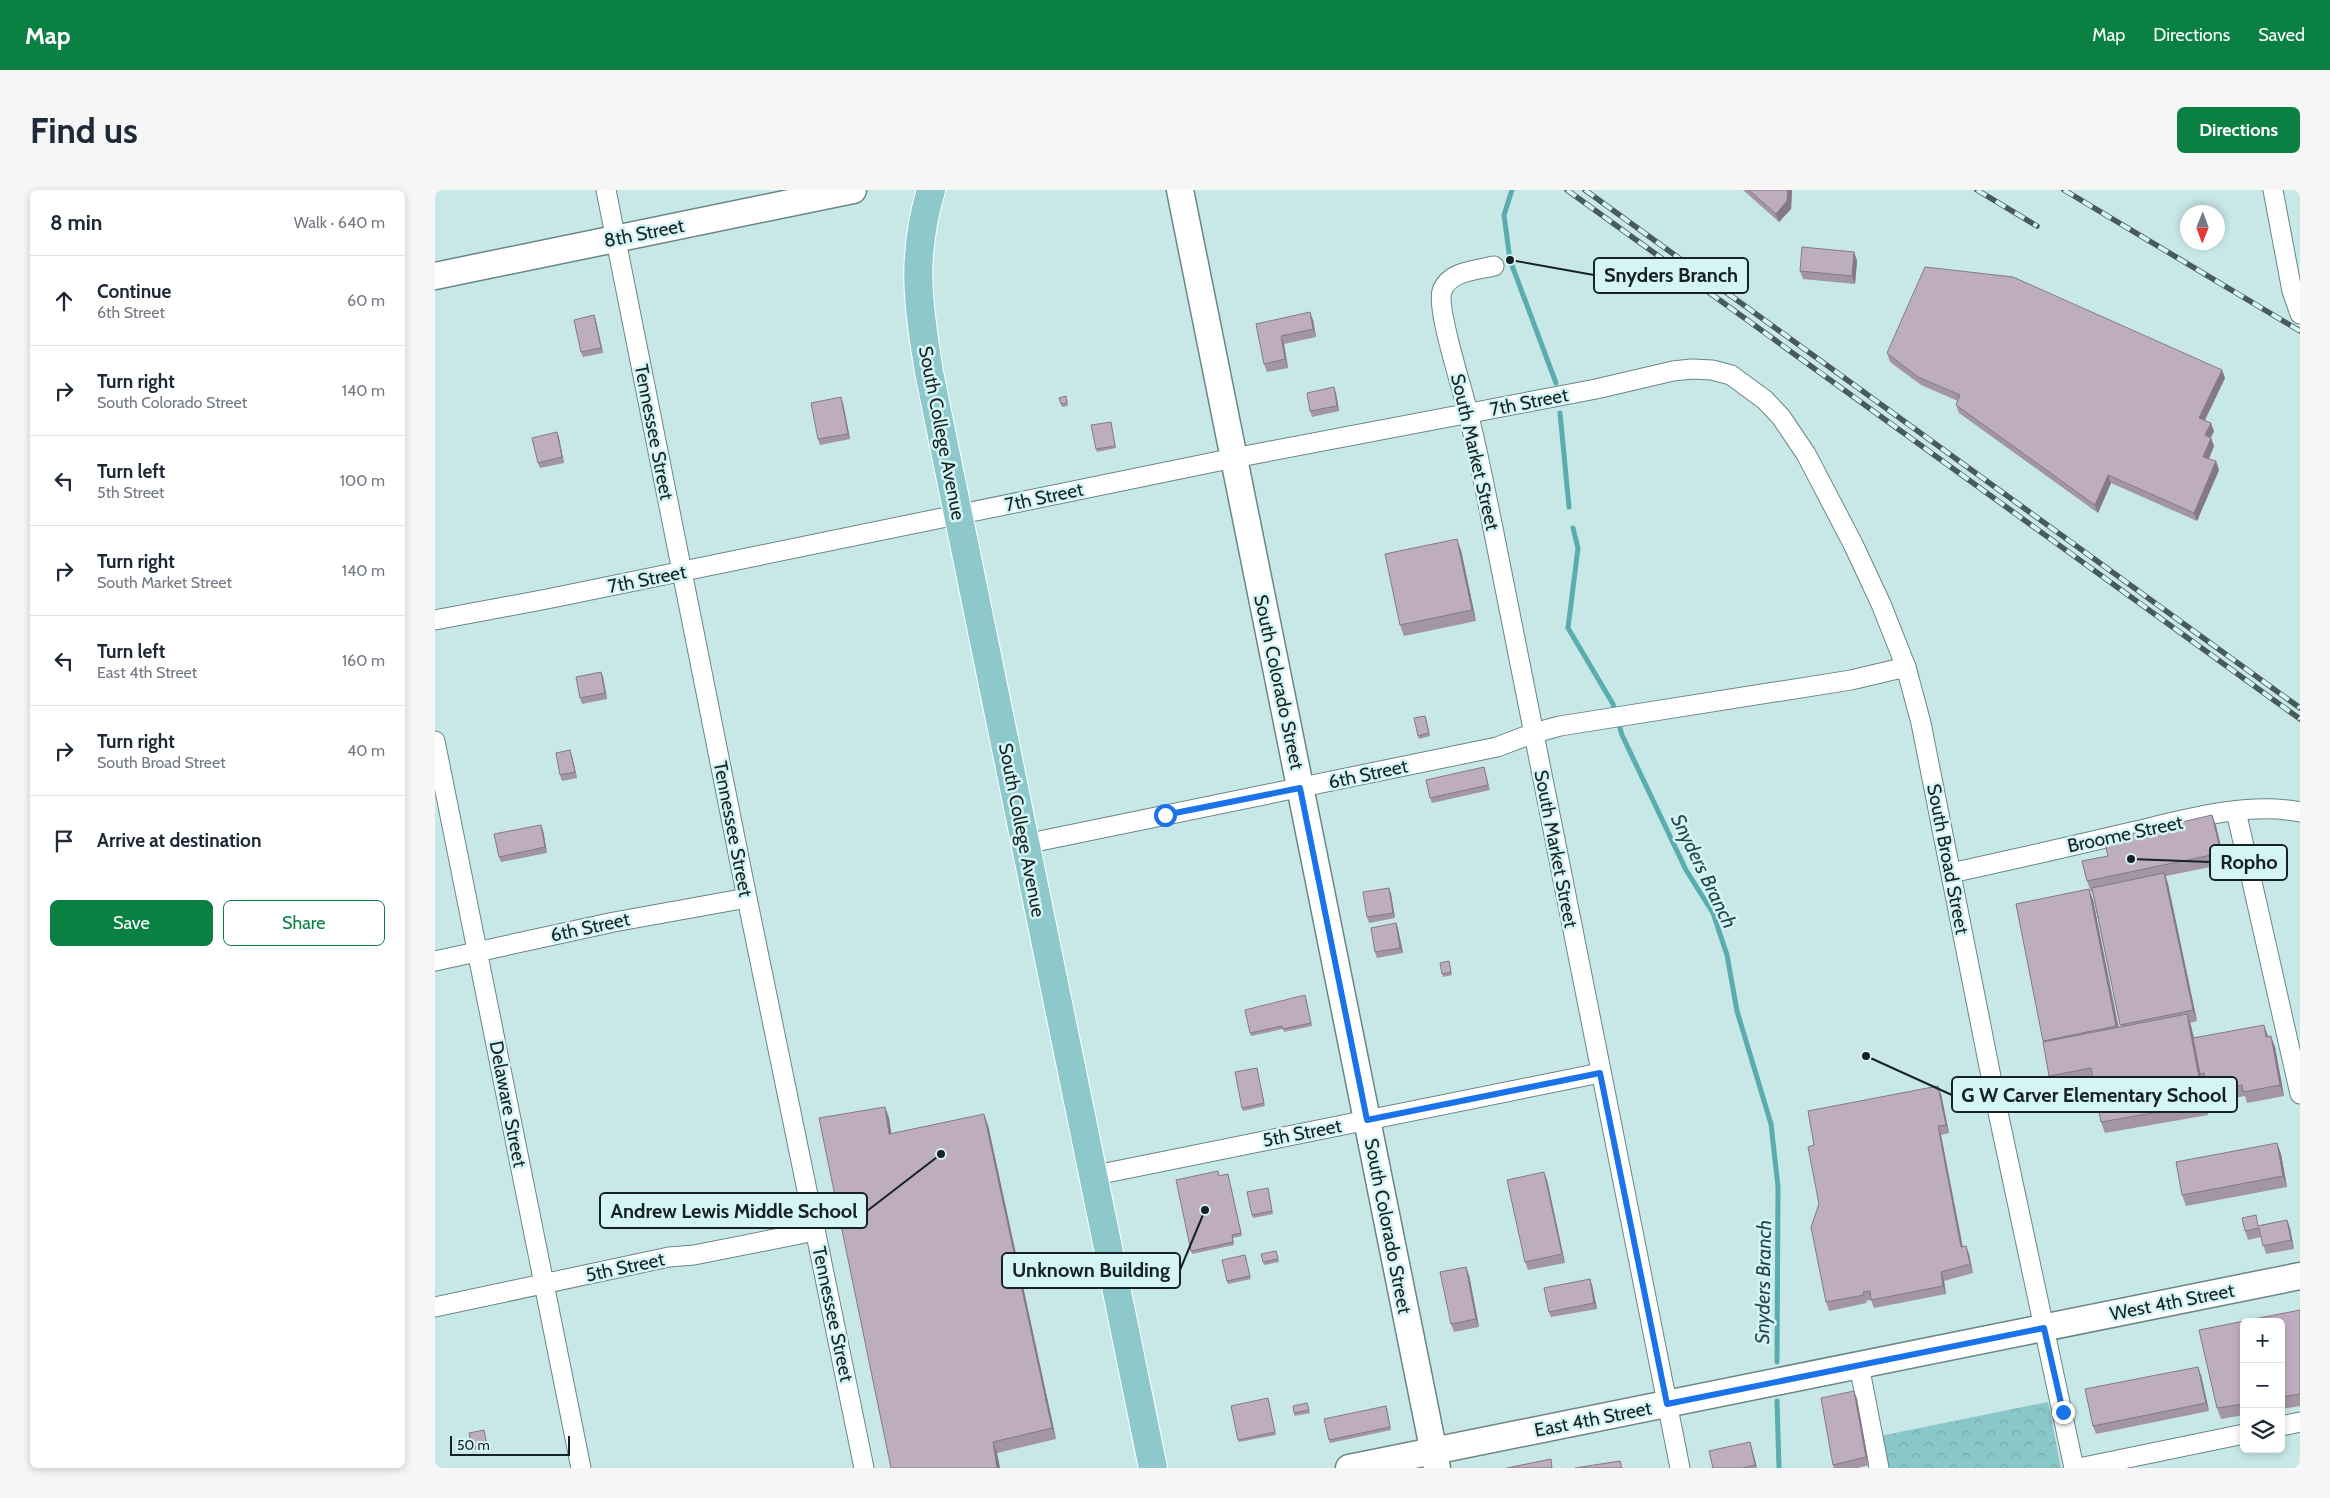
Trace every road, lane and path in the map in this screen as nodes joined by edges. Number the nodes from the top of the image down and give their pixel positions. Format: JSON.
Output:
{"nodes":[{"id":1,"x":606,"y":190,"type":"edge"},
{"id":2,"x":853,"y":190,"type":"edge"},
{"id":3,"x":931,"y":190,"type":"edge"},
{"id":4,"x":1180,"y":190,"type":"edge"},
{"id":5,"x":2273,"y":190,"type":"edge"},
{"id":6,"x":616,"y":239,"type":"junction"},
{"id":7,"x":1494,"y":266,"type":"dead end"},
{"id":8,"x":435,"y":276,"type":"edge"},
{"id":9,"x":2300,"y":314,"type":"edge"},
{"id":10,"x":1652,"y":376,"type":"joint"},
{"id":11,"x":1469,"y":414,"type":"junction"},
{"id":12,"x":1234,"y":458,"type":"junction"},
{"id":13,"x":959,"y":515,"type":"junction"},
{"id":14,"x":682,"y":572,"type":"junction"},
{"id":15,"x":435,"y":620,"type":"edge"},
{"id":16,"x":1906,"y":667,"type":"junction"},
{"id":17,"x":1534,"y":732,"type":"junction"},
{"id":18,"x":435,"y":740,"type":"edge"},
{"id":19,"x":1300,"y":788,"type":"junction"},
{"id":20,"x":2236,"y":811,"type":"junction"},
{"id":21,"x":2300,"y":812,"type":"edge"},
{"id":22,"x":1025,"y":844,"type":"junction"},
{"id":23,"x":1951,"y":873,"type":"junction"},
{"id":24,"x":747,"y":898,"type":"junction"},
{"id":25,"x":477,"y":950,"type":"junction"},
{"id":26,"x":435,"y":961,"type":"edge"},
{"id":27,"x":1600,"y":1073,"type":"junction"},
{"id":28,"x":2300,"y":1094,"type":"edge"},
{"id":29,"x":1367,"y":1120,"type":"junction"},
{"id":30,"x":1091,"y":1176,"type":"junction"},
{"id":31,"x":815,"y":1231,"type":"junction"},
{"id":32,"x":2300,"y":1276,"type":"edge"},
{"id":33,"x":544,"y":1284,"type":"junction"},
{"id":34,"x":435,"y":1307,"type":"edge"},
{"id":35,"x":2044,"y":1328,"type":"junction"},
{"id":36,"x":1859,"y":1365,"type":"junction"},
{"id":37,"x":1667,"y":1404,"type":"junction"},
{"id":38,"x":2300,"y":1422,"type":"edge"},
{"id":39,"x":2285,"y":1425,"type":"edge"},
{"id":40,"x":2240,"y":1435,"type":"edge"},
{"id":41,"x":1435,"y":1460,"type":"edge"},
{"id":42,"x":581,"y":1468,"type":"edge"},
{"id":43,"x":864,"y":1468,"type":"edge"},
{"id":44,"x":1153,"y":1468,"type":"edge"},
{"id":45,"x":1349,"y":1468,"type":"edge"},
{"id":46,"x":1680,"y":1468,"type":"edge"},
{"id":47,"x":1879,"y":1468,"type":"edge"},
{"id":48,"x":2074,"y":1468,"type":"edge"},
{"id":49,"x":2079,"y":1468,"type":"edge"}],
"edges":[{"from":1,"to":6,"type":"street","name":"Tennessee Street"},
{"from":2,"to":6,"type":"street","name":"8th Street"},
{"from":3,"to":13,"type":"main road","name":"South College Avenue"},
{"from":4,"to":12,"type":"street","name":"South Colorado Street"},
{"from":5,"to":9,"type":"street"},
{"from":6,"to":8,"type":"street","name":"8th Street"},
{"from":6,"to":14,"type":"street","name":"Tennessee Street"},
{"from":7,"to":11,"type":"street","name":"South Market Street"},
{"from":10,"to":11,"type":"street","name":"7th Street"},
{"from":10,"to":16,"type":"street","name":"South Broad Street"},
{"from":11,"to":12,"type":"street","name":"7th Street"},
{"from":11,"to":17,"type":"street","name":"South Market Street"},
{"from":12,"to":13,"type":"street","name":"7th Street"},
{"from":12,"to":19,"type":"street","name":"South Colorado Street"},
{"from":13,"to":14,"type":"street","name":"7th Street"},
{"from":13,"to":22,"type":"main road","name":"South College Avenue"},
{"from":14,"to":15,"type":"street","name":"7th Street"},
{"from":14,"to":24,"type":"street","name":"Tennessee Street"},
{"from":16,"to":17,"type":"street","name":"6th Street"},
{"from":16,"to":23,"type":"street","name":"South Broad Street"},
{"from":17,"to":19,"type":"street","name":"6th Street"},
{"from":17,"to":27,"type":"street","name":"South Market Street"},
{"from":18,"to":25,"type":"street","name":"Delaware Street"},
{"from":19,"to":22,"type":"street","name":"6th Street"},
{"from":19,"to":29,"type":"street","name":"South Colorado Street"},
{"from":20,"to":21,"type":"street","name":"Broome Street"},
{"from":20,"to":23,"type":"street","name":"Broome Street"},
{"from":20,"to":28,"type":"street"},
{"from":22,"to":30,"type":"main road","name":"South College Avenue"},
{"from":23,"to":35,"type":"street","name":"South Broad Street"},
{"from":24,"to":25,"type":"street","name":"6th Street"},
{"from":24,"to":31,"type":"street","name":"Tennessee Street"},
{"from":25,"to":26,"type":"street","name":"6th Street"},
{"from":25,"to":33,"type":"street","name":"Delaware Street"},
{"from":27,"to":29,"type":"street","name":"5th Street"},
{"from":27,"to":37,"type":"street","name":"South Market Street"},
{"from":29,"to":30,"type":"street","name":"5th Street"},
{"from":29,"to":41,"type":"street","name":"South Colorado Street"},
{"from":30,"to":44,"type":"main road","name":"South College Avenue"},
{"from":31,"to":33,"type":"street","name":"5th Street"},
{"from":31,"to":43,"type":"street","name":"Tennessee Street"},
{"from":32,"to":35,"type":"street","name":"West 4th Street"},
{"from":33,"to":34,"type":"street","name":"5th Street"},
{"from":33,"to":42,"type":"street","name":"Delaware Street"},
{"from":35,"to":36,"type":"street","name":"East 4th Street"},
{"from":35,"to":48,"type":"street","name":"South Broad Street"},
{"from":36,"to":37,"type":"street","name":"East 4th Street"},
{"from":36,"to":47,"type":"street"},
{"from":37,"to":41,"type":"street","name":"East 4th Street"},
{"from":37,"to":46,"type":"street","name":"South Market Street"},
{"from":38,"to":39,"type":"street"},
{"from":40,"to":49,"type":"street"},
{"from":41,"to":45,"type":"street","name":"East 4th Street"}]}
